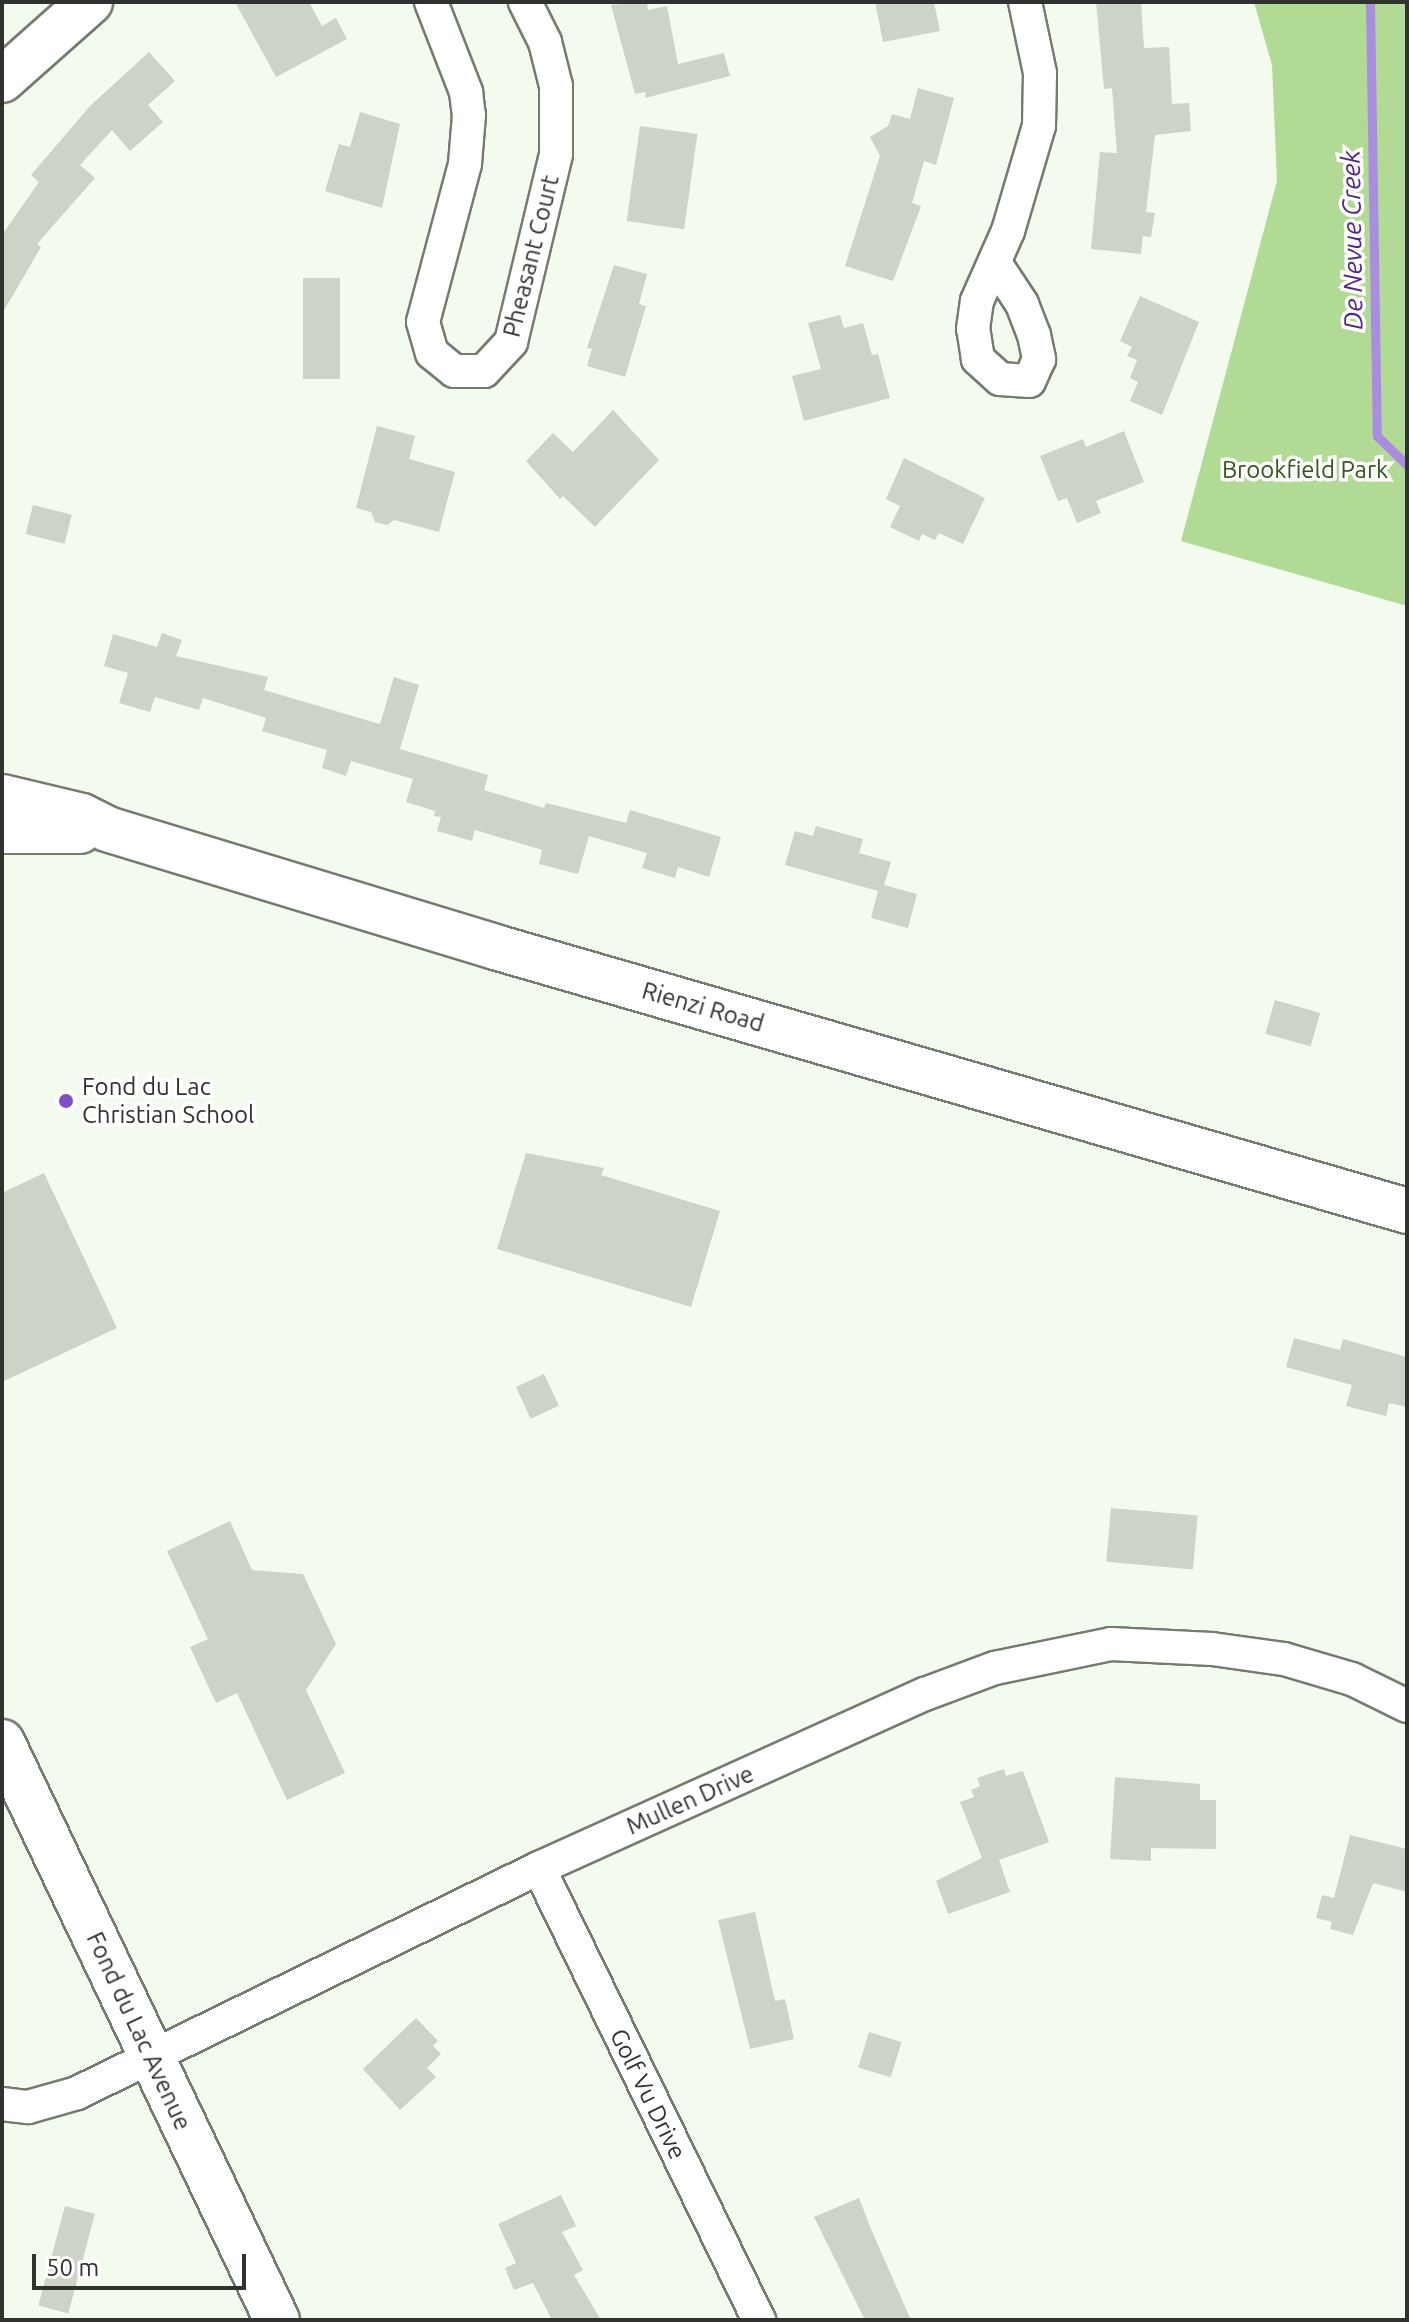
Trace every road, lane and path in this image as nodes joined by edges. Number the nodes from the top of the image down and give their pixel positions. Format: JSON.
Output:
{"nodes":[{"id":1,"x":90,"y":2,"type":"edge"},
{"id":2,"x":431,"y":2,"type":"edge"},
{"id":3,"x":525,"y":2,"type":"edge"},
{"id":4,"x":1025,"y":2,"type":"edge"},
{"id":5,"x":2,"y":80,"type":"edge"},
{"id":6,"x":995,"y":263,"type":"dead end"},
{"id":7,"x":2,"y":797,"type":"edge"},
{"id":8,"x":107,"y":829,"type":"junction"},
{"id":9,"x":2,"y":831,"type":"edge"},
{"id":10,"x":1407,"y":1211,"type":"edge"},
{"id":11,"x":1407,"y":1706,"type":"edge"},
{"id":12,"x":2,"y":1742,"type":"edge"},
{"id":13,"x":539,"y":1868,"type":"junction"},
{"id":14,"x":151,"y":2055,"type":"junction"},
{"id":15,"x":3,"y":2107,"type":"edge"},
{"id":16,"x":277,"y":2320,"type":"edge"},
{"id":17,"x":759,"y":2320,"type":"edge"}],
"edges":[{"from":1,"to":5,"type":"main road"},
{"from":2,"to":3,"type":"street","name":"Pheasant Court"},
{"from":4,"to":6,"type":"street"},
{"from":7,"to":8,"type":"main road","name":"Rienzi Road"},
{"from":8,"to":9,"type":"main road"},
{"from":8,"to":10,"type":"main road","name":"Rienzi Road"},
{"from":11,"to":13,"type":"street","name":"Mullen Drive"},
{"from":12,"to":14,"type":"main road","name":"Fond du Lac Avenue"},
{"from":13,"to":14,"type":"street","name":"Mullen Drive"},
{"from":13,"to":17,"type":"street","name":"Golf Vu Drive"},
{"from":14,"to":15,"type":"street","name":"Mullen Drive"},
{"from":14,"to":16,"type":"main road","name":"Fond du Lac Avenue"}]}
